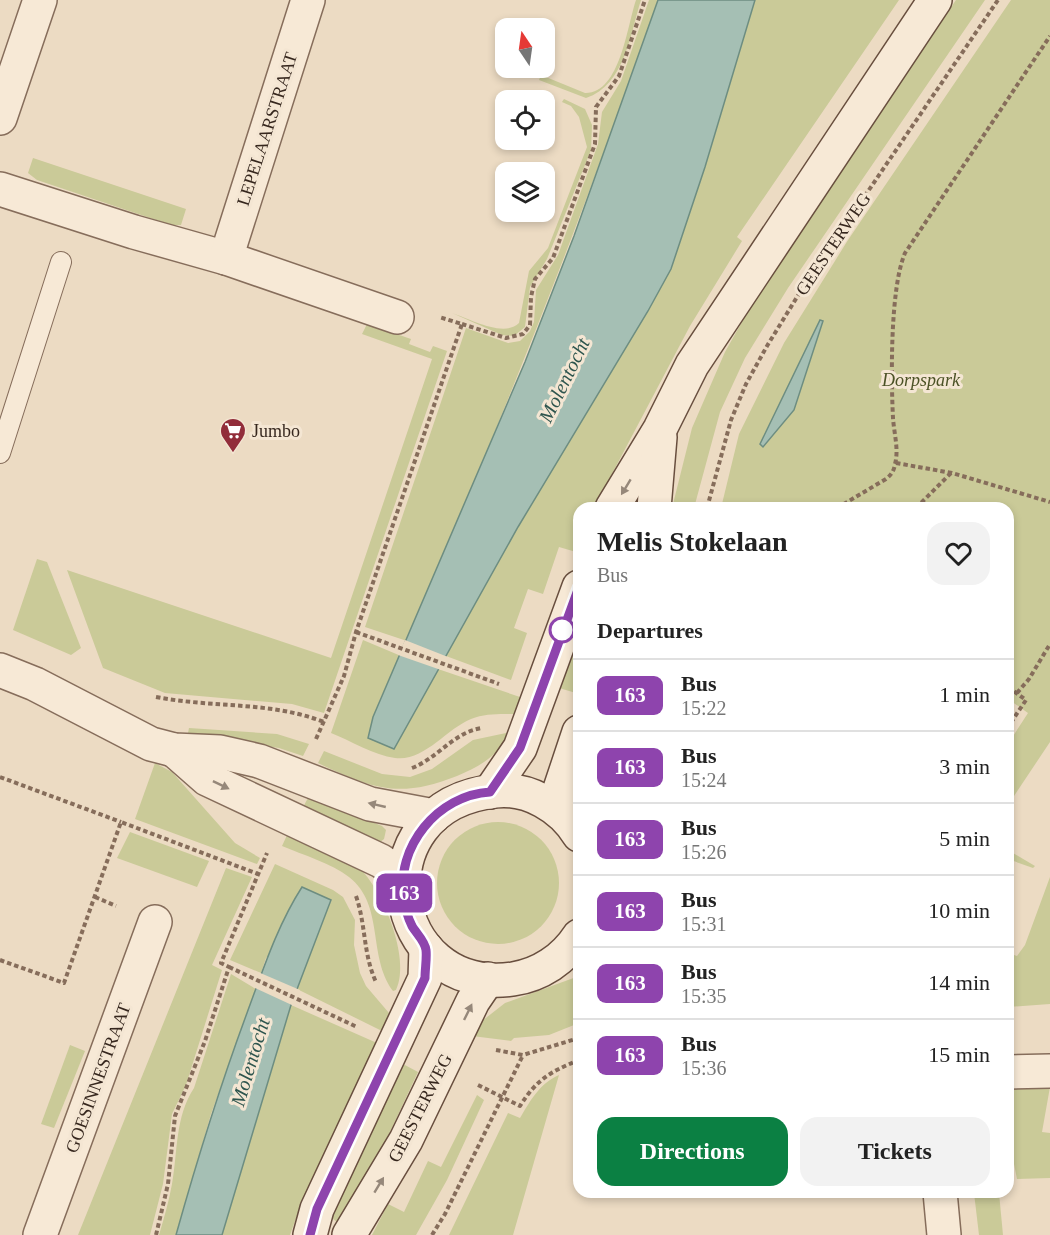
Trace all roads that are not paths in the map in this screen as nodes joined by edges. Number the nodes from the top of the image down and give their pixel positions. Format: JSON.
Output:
{"nodes":[{"id":1,"x":40,"y":0,"type":"edge"},
{"id":2,"x":308,"y":0,"type":"edge"},
{"id":3,"x":935,"y":0,"type":"edge"},
{"id":4,"x":0,"y":118,"type":"edge"},
{"id":5,"x":0,"y":189,"type":"edge"},
{"id":6,"x":226,"y":258,"type":"junction"},
{"id":7,"x":61,"y":262,"type":"dead end"},
{"id":8,"x":397,"y":317,"type":"dead end"},
{"id":9,"x":4,"y":427,"type":"edge"},
{"id":10,"x":660,"y":429,"type":"junction"},
{"id":11,"x":0,"y":453,"type":"edge"},
{"id":12,"x":616,"y":502,"type":"edge"},
{"id":13,"x":654,"y":502,"type":"edge"},
{"id":14,"x":573,"y":604,"type":"edge"},
{"id":15,"x":0,"y":670,"type":"edge"},
{"id":16,"x":174,"y":750,"type":"junction"},
{"id":17,"x":573,"y":750,"type":"edge"},
{"id":18,"x":490,"y":792,"type":"junction"},
{"id":19,"x":554,"y":807,"type":"junction"},
{"id":20,"x":434,"y":816,"type":"junction"},
{"id":21,"x":573,"y":828,"type":"edge"},
{"id":22,"x":404,"y":877,"type":"junction"},
{"id":23,"x":155,"y":922,"type":"dead end"},
{"id":24,"x":573,"y":947,"type":"edge"},
{"id":25,"x":426,"y":948,"type":"junction"},
{"id":26,"x":488,"y":979,"type":"junction"},
{"id":27,"x":1050,"y":1071,"type":"edge"},
{"id":28,"x":1014,"y":1072,"type":"edge"},
{"id":29,"x":941,"y":1198,"type":"edge"},
{"id":30,"x":40,"y":1235,"type":"edge"},
{"id":31,"x":310,"y":1235,"type":"edge"},
{"id":32,"x":349,"y":1235,"type":"edge"},
{"id":33,"x":944,"y":1235,"type":"edge"}],
"edges":[{"from":1,"to":4,"type":"main road"},
{"from":2,"to":6,"type":"main road","name":"LEPELAARSTRAAT"},
{"from":3,"to":10,"type":"main road"},
{"from":5,"to":6,"type":"main road"},
{"from":6,"to":8,"type":"main road"},
{"from":7,"to":9,"type":"lane"},
{"from":9,"to":11,"type":"lane"},
{"from":10,"to":12,"type":"main road","one_way":true},
{"from":10,"to":13,"type":"main road"},
{"from":14,"to":18,"type":"main road"},
{"from":15,"to":16,"type":"main road"},
{"from":20,"to":16,"type":"main road","one_way":true},
{"from":16,"to":22,"type":"main road","one_way":true},
{"from":17,"to":19,"type":"main road"},
{"from":18,"to":19,"type":"main road"},
{"from":18,"to":20,"type":"main road"},
{"from":19,"to":21,"type":"main road"},
{"from":20,"to":22,"type":"main road"},
{"from":22,"to":25,"type":"main road"},
{"from":23,"to":30,"type":"main road","name":"GOESINNESTRAAT"},
{"from":24,"to":26,"type":"main road"},
{"from":25,"to":26,"type":"main road"},
{"from":25,"to":31,"type":"main road"},
{"from":32,"to":26,"type":"main road","name":"GEESTERWEG","one_way":true},
{"from":27,"to":28,"type":"main road"},
{"from":29,"to":33,"type":"main road"}]}
